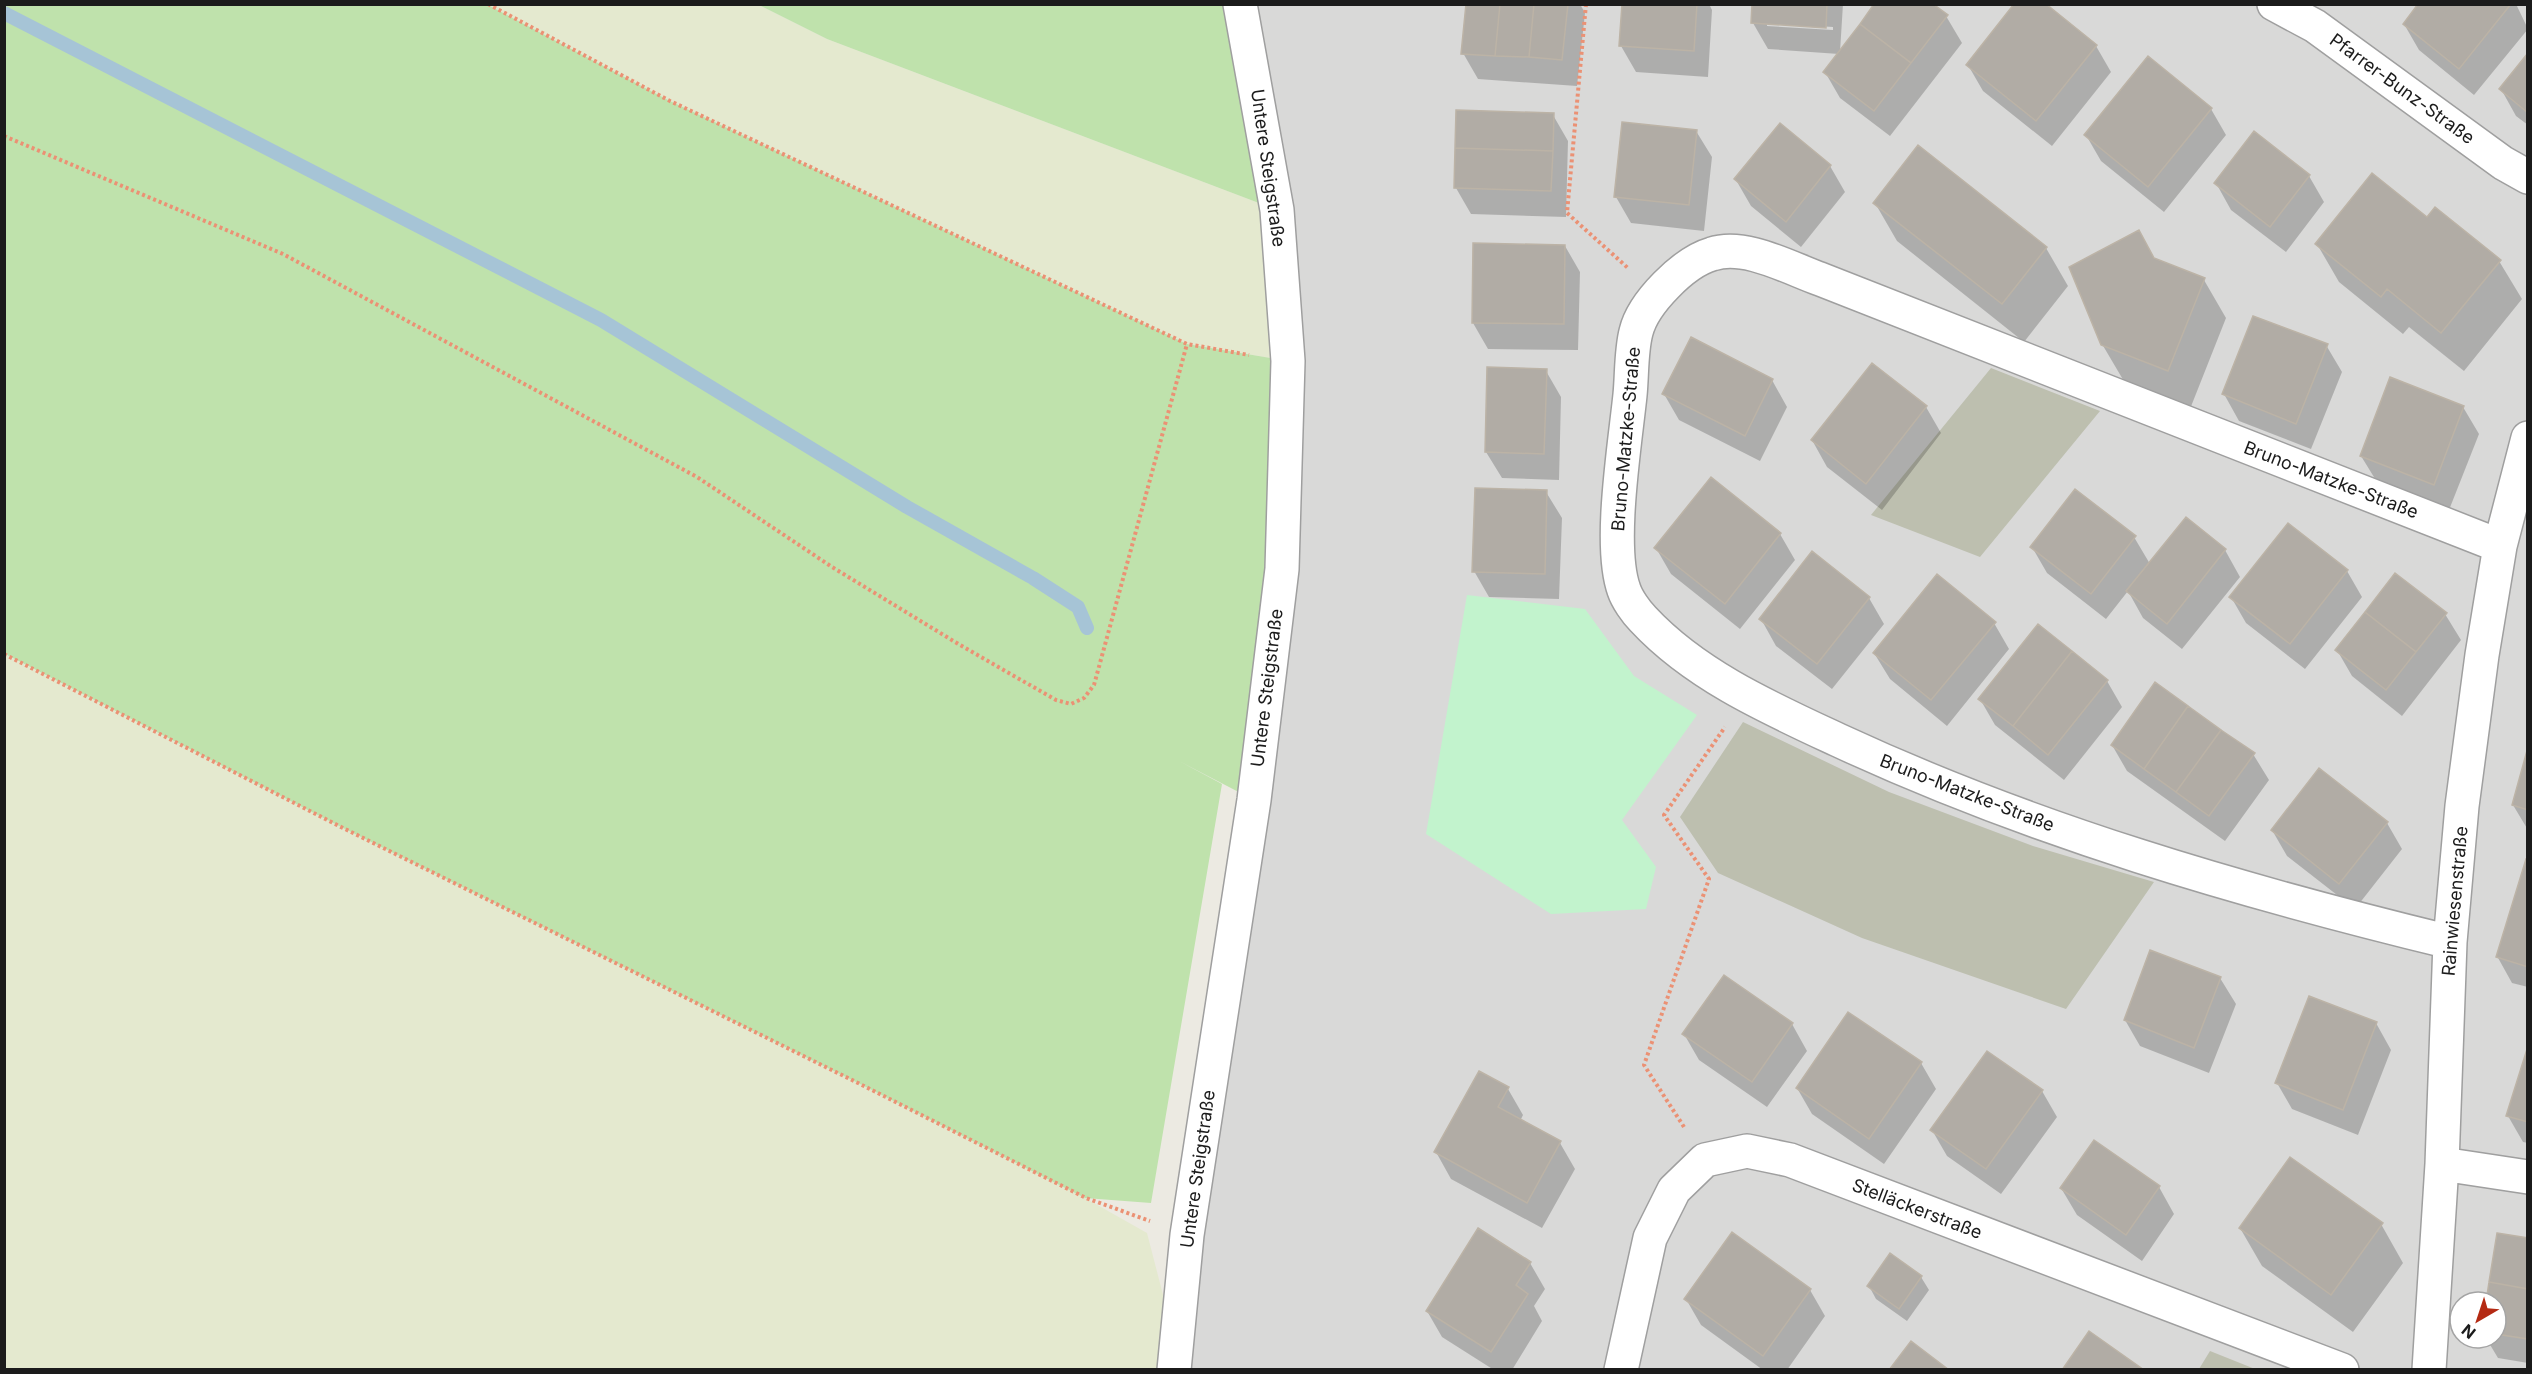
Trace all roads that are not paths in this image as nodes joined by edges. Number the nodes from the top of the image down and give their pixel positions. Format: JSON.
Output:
{"nodes":[{"id":1,"x":1240,"y":4,"type":"edge"},
{"id":2,"x":2274,"y":4,"type":"edge"},
{"id":3,"x":2528,"y":177,"type":"edge"},
{"id":4,"x":2528,"y":438,"type":"edge"},
{"id":5,"x":2500,"y":546,"type":"junction"},
{"id":6,"x":2450,"y":942,"type":"junction"},
{"id":7,"x":2442,"y":1164,"type":"junction"},
{"id":8,"x":2528,"y":1178,"type":"edge"},
{"id":9,"x":1174,"y":1370,"type":"edge"},
{"id":10,"x":1621,"y":1370,"type":"edge"},
{"id":11,"x":2342,"y":1370,"type":"edge"},
{"id":12,"x":2429,"y":1370,"type":"edge"}],
"edges":[{"from":1,"to":9,"type":"street","name":"Untere Steigstraße"},
{"from":2,"to":3,"type":"street","name":"Pfarrer-Bunz-Straße"},
{"from":4,"to":5,"type":"street","name":"Rainwiesenstraße"},
{"from":5,"to":6,"type":"street","name":"Rainwiesenstraße"},
{"from":5,"to":6,"type":"street","name":"Bruno-Matzke-Straße"},
{"from":6,"to":7,"type":"street","name":"Rainwiesenstraße"},
{"from":7,"to":8,"type":"street"},
{"from":7,"to":12,"type":"street","name":"Rainwiesenstraße"},
{"from":10,"to":11,"type":"street","name":"Stelläckerstraße"}]}
